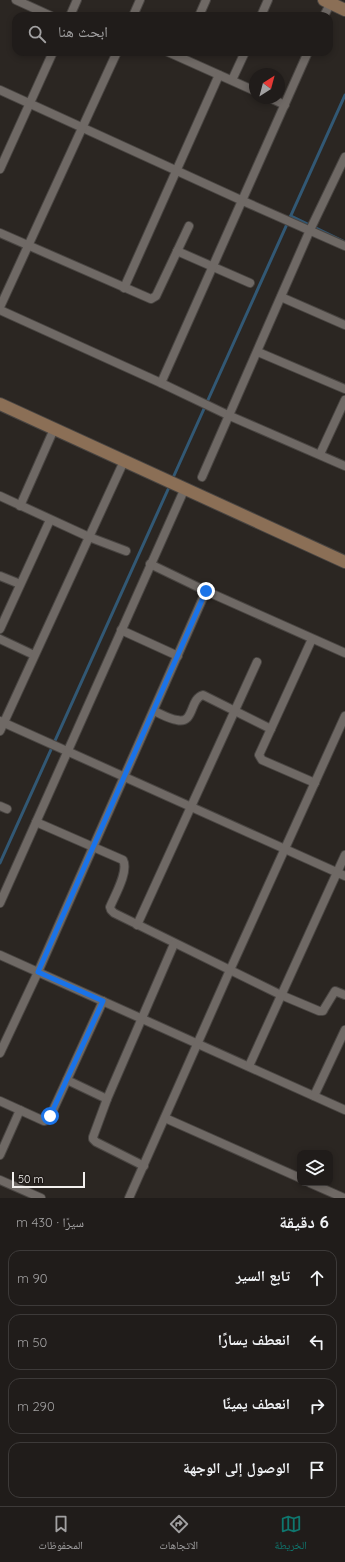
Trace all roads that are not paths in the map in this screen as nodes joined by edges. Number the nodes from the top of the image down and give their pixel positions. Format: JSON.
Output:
{"nodes":[{"id":1,"x":16,"y":0,"type":"edge"},
{"id":2,"x":77,"y":0,"type":"edge"},
{"id":3,"x":206,"y":0,"type":"edge"},
{"id":4,"x":268,"y":0,"type":"edge"},
{"id":5,"x":136,"y":1,"type":"edge"},
{"id":6,"x":329,"y":1,"type":"edge"},
{"id":7,"x":345,"y":10,"type":"edge"},
{"id":8,"x":42,"y":12,"type":"edge"},
{"id":9,"x":72,"y":12,"type":"edge"},
{"id":10,"x":134,"y":12,"type":"edge"},
{"id":11,"x":202,"y":12,"type":"edge"},
{"id":12,"x":263,"y":12,"type":"edge"},
{"id":13,"x":325,"y":12,"type":"edge"},
{"id":14,"x":52,"y":56,"type":"edge"},
{"id":15,"x":115,"y":56,"type":"edge"},
{"id":16,"x":185,"y":56,"type":"edge"},
{"id":17,"x":243,"y":56,"type":"edge"},
{"id":18,"x":306,"y":56,"type":"edge"},
{"id":19,"x":219,"y":75,"type":"junction"},
{"id":20,"x":232,"y":80,"type":"junction"},
{"id":21,"x":249,"y":88,"type":"edge"},
{"id":22,"x":0,"y":90,"type":"edge"},
{"id":23,"x":30,"y":104,"type":"junction"},
{"id":24,"x":285,"y":105,"type":"joint"},
{"id":25,"x":82,"y":127,"type":"junction"},
{"id":26,"x":345,"y":157,"type":"edge"},
{"id":27,"x":0,"y":169,"type":"edge"},
{"id":28,"x":176,"y":171,"type":"junction"},
{"id":29,"x":243,"y":201,"type":"junction"},
{"id":30,"x":188,"y":226,"type":"dead end"},
{"id":31,"x":310,"y":230,"type":"junction"},
{"id":32,"x":0,"y":233,"type":"edge"},
{"id":33,"x":28,"y":245,"type":"junction"},
{"id":34,"x":345,"y":246,"type":"edge"},
{"id":35,"x":177,"y":251,"type":"junction"},
{"id":36,"x":212,"y":267,"type":"junction"},
{"id":37,"x":250,"y":283,"type":"dead end"},
{"id":38,"x":124,"y":288,"type":"junction"},
{"id":39,"x":281,"y":297,"type":"junction"},
{"id":40,"x":0,"y":309,"type":"edge"},
{"id":41,"x":345,"y":325,"type":"edge"},
{"id":42,"x":258,"y":352,"type":"junction"},
{"id":43,"x":161,"y":383,"type":"junction"},
{"id":44,"x":345,"y":389,"type":"edge"},
{"id":45,"x":345,"y":400,"type":"edge"},
{"id":46,"x":0,"y":404,"type":"edge"},
{"id":47,"x":230,"y":416,"type":"junction"},
{"id":48,"x":54,"y":428,"type":"junction"},
{"id":49,"x":320,"y":454,"type":"junction"},
{"id":50,"x":124,"y":461,"type":"junction"},
{"id":51,"x":345,"y":466,"type":"edge"},
{"id":52,"x":202,"y":477,"type":"dead end"},
{"id":53,"x":180,"y":486,"type":"junction"},
{"id":54,"x":0,"y":496,"type":"edge"},
{"id":55,"x":20,"y":506,"type":"junction"},
{"id":56,"x":50,"y":520,"type":"junction"},
{"id":57,"x":89,"y":537,"type":"junction"},
{"id":58,"x":126,"y":551,"type":"dead end"},
{"id":59,"x":345,"y":562,"type":"edge"},
{"id":60,"x":150,"y":564,"type":"junction"},
{"id":61,"x":0,"y":576,"type":"edge"},
{"id":62,"x":20,"y":584,"type":"junction"},
{"id":63,"x":206,"y":591,"type":"junction"},
{"id":64,"x":0,"y":629,"type":"edge"},
{"id":65,"x":121,"y":630,"type":"junction"},
{"id":66,"x":312,"y":638,"type":"junction"},
{"id":67,"x":0,"y":639,"type":"edge"},
{"id":68,"x":345,"y":653,"type":"edge"},
{"id":69,"x":34,"y":655,"type":"junction"},
{"id":70,"x":178,"y":656,"type":"junction"},
{"id":71,"x":257,"y":662,"type":"dead end"},
{"id":72,"x":154,"y":711,"type":"junction"},
{"id":73,"x":234,"y":711,"type":"junction"},
{"id":74,"x":345,"y":716,"type":"edge"},
{"id":75,"x":2,"y":722,"type":"edge"},
{"id":76,"x":271,"y":729,"type":"junction"},
{"id":77,"x":342,"y":731,"type":"edge"},
{"id":78,"x":0,"y":732,"type":"edge"},
{"id":79,"x":68,"y":750,"type":"junction"},
{"id":80,"x":124,"y":776,"type":"junction"},
{"id":81,"x":315,"y":783,"type":"junction"},
{"id":82,"x":190,"y":806,"type":"junction"},
{"id":83,"x":36,"y":822,"type":"junction"},
{"id":84,"x":93,"y":847,"type":"junction"},
{"id":85,"x":286,"y":849,"type":"junction"},
{"id":86,"x":345,"y":856,"type":"edge"},
{"id":87,"x":337,"y":872,"type":"junction"},
{"id":88,"x":345,"y":876,"type":"edge"},
{"id":89,"x":0,"y":903,"type":"edge"},
{"id":90,"x":137,"y":925,"type":"junction"},
{"id":91,"x":174,"y":944,"type":"junction"},
{"id":92,"x":0,"y":955,"type":"edge"},
{"id":93,"x":230,"y":970,"type":"junction"},
{"id":94,"x":38,"y":972,"type":"junction"},
{"id":95,"x":281,"y":995,"type":"junction"},
{"id":96,"x":345,"y":995,"type":"edge"},
{"id":97,"x":103,"y":1001,"type":"junction"},
{"id":98,"x":142,"y":1019,"type":"junction"},
{"id":99,"x":345,"y":1030,"type":"edge"},
{"id":100,"x":198,"y":1044,"type":"junction"},
{"id":101,"x":0,"y":1053,"type":"edge"},
{"id":102,"x":249,"y":1066,"type":"junction"},
{"id":103,"x":68,"y":1080,"type":"junction"},
{"id":104,"x":314,"y":1096,"type":"junction"},
{"id":105,"x":107,"y":1099,"type":"junction"},
{"id":106,"x":0,"y":1101,"type":"edge"},
{"id":107,"x":20,"y":1110,"type":"junction"},
{"id":108,"x":345,"y":1110,"type":"edge"},
{"id":109,"x":165,"y":1118,"type":"junction"},
{"id":110,"x":0,"y":1156,"type":"edge"},
{"id":111,"x":144,"y":1166,"type":"junction"},
{"id":112,"x":297,"y":1177,"type":"edge"},
{"id":113,"x":0,"y":1180,"type":"edge"},
{"id":114,"x":317,"y":1186,"type":"edge"},
{"id":115,"x":41,"y":1198,"type":"edge"},
{"id":116,"x":129,"y":1198,"type":"edge"},
{"id":117,"x":344,"y":1198,"type":"edge"}],
"edges":[{"from":1,"to":8,"type":"street"},
{"from":2,"to":9,"type":"street"},
{"from":3,"to":11,"type":"street"},
{"from":4,"to":12,"type":"street"},
{"from":5,"to":10,"type":"street"},
{"from":6,"to":7,"type":"main road"},
{"from":6,"to":13,"type":"street"},
{"from":14,"to":23,"type":"street"},
{"from":15,"to":25,"type":"street"},
{"from":16,"to":19,"type":"street"},
{"from":17,"to":20,"type":"street"},
{"from":18,"to":24,"type":"street"},
{"from":19,"to":20,"type":"street"},
{"from":19,"to":28,"type":"street"},
{"from":20,"to":21,"type":"street"},
{"from":22,"to":23,"type":"street"},
{"from":23,"to":25,"type":"street"},
{"from":23,"to":27,"type":"street"},
{"from":24,"to":29,"type":"street"},
{"from":25,"to":28,"type":"street"},
{"from":25,"to":33,"type":"street"},
{"from":26,"to":31,"type":"street"},
{"from":28,"to":29,"type":"street"},
{"from":28,"to":38,"type":"street"},
{"from":29,"to":31,"type":"street"},
{"from":29,"to":36,"type":"street"},
{"from":30,"to":35,"type":"street"},
{"from":31,"to":34,"type":"street"},
{"from":31,"to":39,"type":"street"},
{"from":32,"to":33,"type":"street"},
{"from":33,"to":38,"type":"street"},
{"from":33,"to":40,"type":"street"},
{"from":35,"to":36,"type":"street"},
{"from":35,"to":38,"type":"street"},
{"from":36,"to":37,"type":"street"},
{"from":36,"to":43,"type":"street"},
{"from":39,"to":41,"type":"street"},
{"from":39,"to":42,"type":"street"},
{"from":40,"to":43,"type":"street"},
{"from":42,"to":44,"type":"street"},
{"from":42,"to":47,"type":"street"},
{"from":43,"to":47,"type":"street"},
{"from":45,"to":49,"type":"street"},
{"from":46,"to":48,"type":"main road"},
{"from":47,"to":49,"type":"street"},
{"from":47,"to":52,"type":"street"},
{"from":48,"to":50,"type":"main road"},
{"from":48,"to":55,"type":"street"},
{"from":49,"to":51,"type":"street"},
{"from":50,"to":53,"type":"main road"},
{"from":50,"to":57,"type":"street"},
{"from":53,"to":59,"type":"main road"},
{"from":53,"to":60,"type":"street"},
{"from":54,"to":55,"type":"street"},
{"from":55,"to":56,"type":"street"},
{"from":56,"to":57,"type":"street"},
{"from":56,"to":62,"type":"street"},
{"from":57,"to":58,"type":"street"},
{"from":57,"to":69,"type":"street"},
{"from":60,"to":63,"type":"street"},
{"from":60,"to":65,"type":"street"},
{"from":61,"to":62,"type":"street"},
{"from":62,"to":64,"type":"street"},
{"from":63,"to":66,"type":"street"},
{"from":63,"to":70,"type":"street"},
{"from":65,"to":70,"type":"street"},
{"from":65,"to":79,"type":"street"},
{"from":66,"to":68,"type":"street"},
{"from":66,"to":76,"type":"street"},
{"from":67,"to":69,"type":"street"},
{"from":69,"to":75,"type":"street"},
{"from":70,"to":72,"type":"street"},
{"from":71,"to":73,"type":"street"},
{"from":72,"to":73,"type":"street"},
{"from":72,"to":80,"type":"street"},
{"from":73,"to":76,"type":"street"},
{"from":73,"to":82,"type":"street"},
{"from":74,"to":77,"type":"street"},
{"from":75,"to":78,"type":"street"},
{"from":75,"to":79,"type":"street"},
{"from":76,"to":81,"type":"street"},
{"from":77,"to":81,"type":"street"},
{"from":79,"to":80,"type":"street"},
{"from":79,"to":83,"type":"street"},
{"from":80,"to":82,"type":"street"},
{"from":80,"to":84,"type":"street"},
{"from":81,"to":85,"type":"street"},
{"from":82,"to":85,"type":"street"},
{"from":82,"to":90,"type":"street"},
{"from":83,"to":84,"type":"street"},
{"from":83,"to":89,"type":"street"},
{"from":84,"to":90,"type":"street"},
{"from":84,"to":94,"type":"street"},
{"from":85,"to":87,"type":"street"},
{"from":85,"to":93,"type":"street"},
{"from":86,"to":87,"type":"street"},
{"from":87,"to":88,"type":"street"},
{"from":87,"to":95,"type":"street"},
{"from":90,"to":91,"type":"street"},
{"from":91,"to":93,"type":"street"},
{"from":91,"to":98,"type":"street"},
{"from":92,"to":94,"type":"street"},
{"from":93,"to":95,"type":"street"},
{"from":93,"to":100,"type":"street"},
{"from":94,"to":97,"type":"street"},
{"from":94,"to":101,"type":"street"},
{"from":95,"to":96,"type":"street"},
{"from":95,"to":102,"type":"street"},
{"from":97,"to":98,"type":"street"},
{"from":97,"to":103,"type":"street"},
{"from":98,"to":100,"type":"street"},
{"from":98,"to":105,"type":"street"},
{"from":99,"to":104,"type":"street"},
{"from":100,"to":102,"type":"street"},
{"from":100,"to":109,"type":"street"},
{"from":102,"to":104,"type":"street"},
{"from":103,"to":105,"type":"street"},
{"from":103,"to":107,"type":"street"},
{"from":104,"to":108,"type":"street"},
{"from":105,"to":111,"type":"street"},
{"from":106,"to":107,"type":"street"},
{"from":107,"to":110,"type":"street"},
{"from":109,"to":111,"type":"street"},
{"from":109,"to":112,"type":"street"},
{"from":111,"to":116,"type":"street"},
{"from":113,"to":115,"type":"street"},
{"from":114,"to":117,"type":"street"}]}
